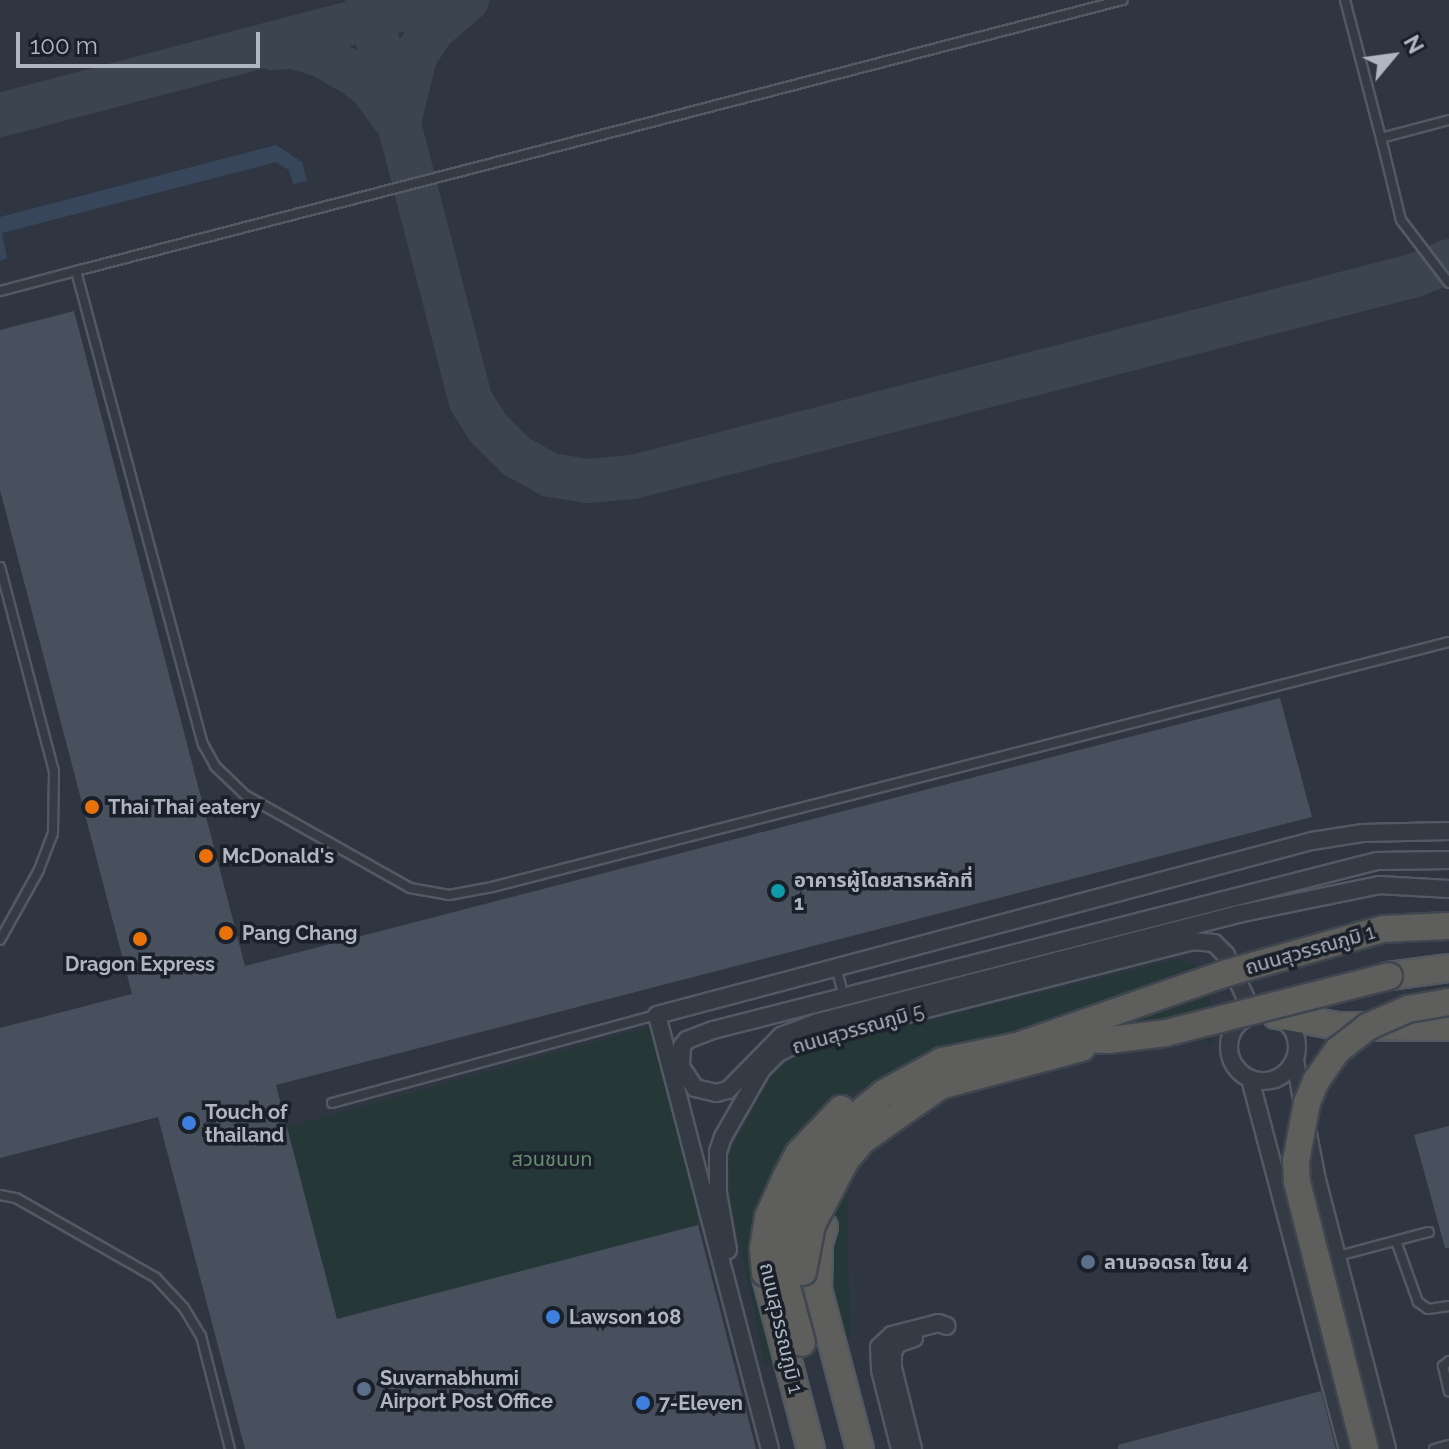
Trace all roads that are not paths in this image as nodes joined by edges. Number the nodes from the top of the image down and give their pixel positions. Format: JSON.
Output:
{"nodes":[{"id":1,"x":1122,"y":0,"type":"edge"},
{"id":2,"x":1345,"y":0,"type":"edge"},
{"id":3,"x":1449,"y":120,"type":"edge"},
{"id":4,"x":1381,"y":138,"type":"junction"},
{"id":5,"x":76,"y":271,"type":"junction"},
{"id":6,"x":1449,"y":283,"type":"edge"},
{"id":7,"x":0,"y":291,"type":"edge"},
{"id":8,"x":0,"y":567,"type":"edge"},
{"id":9,"x":1449,"y":642,"type":"edge"},
{"id":10,"x":1449,"y":831,"type":"edge"},
{"id":11,"x":1449,"y":860,"type":"edge"},
{"id":12,"x":1449,"y":889,"type":"edge"},
{"id":13,"x":1449,"y":926,"type":"edge"},
{"id":14,"x":0,"y":940,"type":"edge"},
{"id":15,"x":836,"y":967,"type":"junction"},
{"id":16,"x":1449,"y":968,"type":"edge"},
{"id":17,"x":844,"y":996,"type":"junction"},
{"id":18,"x":1449,"y":1002,"type":"edge"},
{"id":19,"x":657,"y":1015,"type":"junction"},
{"id":20,"x":1264,"y":1015,"type":"junction"},
{"id":21,"x":1449,"y":1027,"type":"edge"},
{"id":22,"x":1109,"y":1040,"type":"junction"},
{"id":23,"x":1017,"y":1046,"type":"junction"},
{"id":24,"x":666,"y":1049,"type":"junction"},
{"id":25,"x":1295,"y":1060,"type":"junction"},
{"id":26,"x":681,"y":1067,"type":"junction"},
{"id":27,"x":1250,"y":1079,"type":"junction"},
{"id":28,"x":676,"y":1087,"type":"junction"},
{"id":29,"x":332,"y":1103,"type":"dead end"},
{"id":30,"x":1313,"y":1157,"type":"junction"},
{"id":31,"x":1279,"y":1159,"type":"junction"},
{"id":32,"x":0,"y":1195,"type":"edge"},
{"id":33,"x":1429,"y":1232,"type":"dead end"},
{"id":34,"x":1396,"y":1241,"type":"junction"},
{"id":35,"x":1337,"y":1257,"type":"junction"},
{"id":36,"x":1449,"y":1306,"type":"edge"},
{"id":37,"x":734,"y":1312,"type":"junction"},
{"id":38,"x":1353,"y":1317,"type":"junction"},
{"id":39,"x":1317,"y":1326,"type":"junction"},
{"id":40,"x":1449,"y":1361,"type":"edge"},
{"id":41,"x":1449,"y":1391,"type":"edge"},
{"id":42,"x":1380,"y":1422,"type":"junction"},
{"id":43,"x":1344,"y":1432,"type":"junction"},
{"id":44,"x":1449,"y":1445,"type":"edge"},
{"id":45,"x":773,"y":1447,"type":"edge"},
{"id":46,"x":230,"y":1449,"type":"edge"},
{"id":47,"x":811,"y":1449,"type":"edge"},
{"id":48,"x":829,"y":1449,"type":"edge"},
{"id":49,"x":845,"y":1449,"type":"edge"},
{"id":50,"x":860,"y":1449,"type":"edge"},
{"id":51,"x":900,"y":1449,"type":"edge"},
{"id":52,"x":913,"y":1449,"type":"edge"},
{"id":53,"x":1348,"y":1449,"type":"edge"},
{"id":54,"x":1365,"y":1449,"type":"edge"},
{"id":55,"x":1387,"y":1449,"type":"edge"},
{"id":56,"x":1434,"y":1449,"type":"edge"}],
"edges":[{"from":1,"to":5,"type":"lane"},
{"from":2,"to":4,"type":"lane"},
{"from":3,"to":4,"type":"lane"},
{"from":4,"to":6,"type":"lane"},
{"from":5,"to":7,"type":"lane"},
{"from":5,"to":9,"type":"lane"},
{"from":8,"to":14,"type":"lane"},
{"from":10,"to":15,"type":"street"},
{"from":11,"to":17,"type":"street","name":"ถนนสุวรรณภูมิ 5"},
{"from":12,"to":26,"type":"street","name":"ถนนสุวรรณภูมิ 5"},
{"from":13,"to":23,"type":"highway","name":"ถนนสุวรรณภูมิ 1","bridge":true},
{"from":15,"to":17,"type":"lane"},
{"from":15,"to":19,"type":"street"},
{"from":16,"to":22,"type":"highway","name":"ถนนสุวรรณภูมิ 1","bridge":true},
{"from":17,"to":26,"type":"street","name":"ถนนสุวรรณภูมิ 5"},
{"from":18,"to":54,"type":"highway","bridge":true},
{"from":19,"to":24,"type":"street","name":"ถนนสุวรรณภูมิ 5"},
{"from":19,"to":29,"type":"lane"},
{"from":20,"to":21,"type":"highway"},
{"from":20,"to":25,"type":"street","name":"ถนนสุวรรณภูมิ 5"},
{"from":20,"to":27,"type":"street"},
{"from":20,"to":37,"type":"street","name":"ถนนสุวรรณภูมิ 5"},
{"from":22,"to":47,"type":"highway","name":"ถนนสุวรรณภูมิ 1","bridge":true},
{"from":22,"to":49,"type":"highway","name":"ถนนสุวรรณภูมิ 1","bridge":true},
{"from":23,"to":48,"type":"highway","name":"ถนนสุวรรณภูมิ 1","bridge":true},
{"from":23,"to":50,"type":"highway","name":"ถนนสุวรรณภูมิ 1","bridge":true},
{"from":24,"to":26,"type":"street","name":"ถนนสุวรรณภูมิ 5"},
{"from":24,"to":28,"type":"street","name":"ถนนสุวรรณภูมิ 5"},
{"from":25,"to":27,"type":"street"},
{"from":25,"to":30,"type":"street","name":"ถนนสุวรรณภูมิ 5"},
{"from":26,"to":28,"type":"street","name":"ถนนสุวรรณภูมิ 5"},
{"from":27,"to":31,"type":"street"},
{"from":28,"to":37,"type":"street","name":"ถนนสุวรรณภูมิ 5"},
{"from":30,"to":31,"type":"lane"},
{"from":30,"to":35,"type":"street","name":"ถนนสุวรรณภูมิ 5"},
{"from":31,"to":39,"type":"street"},
{"from":32,"to":46,"type":"lane"},
{"from":33,"to":34,"type":"lane"},
{"from":34,"to":35,"type":"lane"},
{"from":34,"to":36,"type":"lane"},
{"from":35,"to":38,"type":"street","name":"ถนนสุวรรณภูมิ 5"},
{"from":37,"to":45,"type":"street"},
{"from":38,"to":39,"type":"lane"},
{"from":38,"to":42,"type":"street","name":"ถนนสุวรรณภูมิ 5"},
{"from":39,"to":43,"type":"street"},
{"from":40,"to":41,"type":"lane"},
{"from":42,"to":43,"type":"lane"},
{"from":42,"to":55,"type":"street","name":"ถนนสุวรรณภูมิ 5"},
{"from":43,"to":53,"type":"street"},
{"from":44,"to":56,"type":"lane"},
{"from":51,"to":52,"type":"street"}]}
